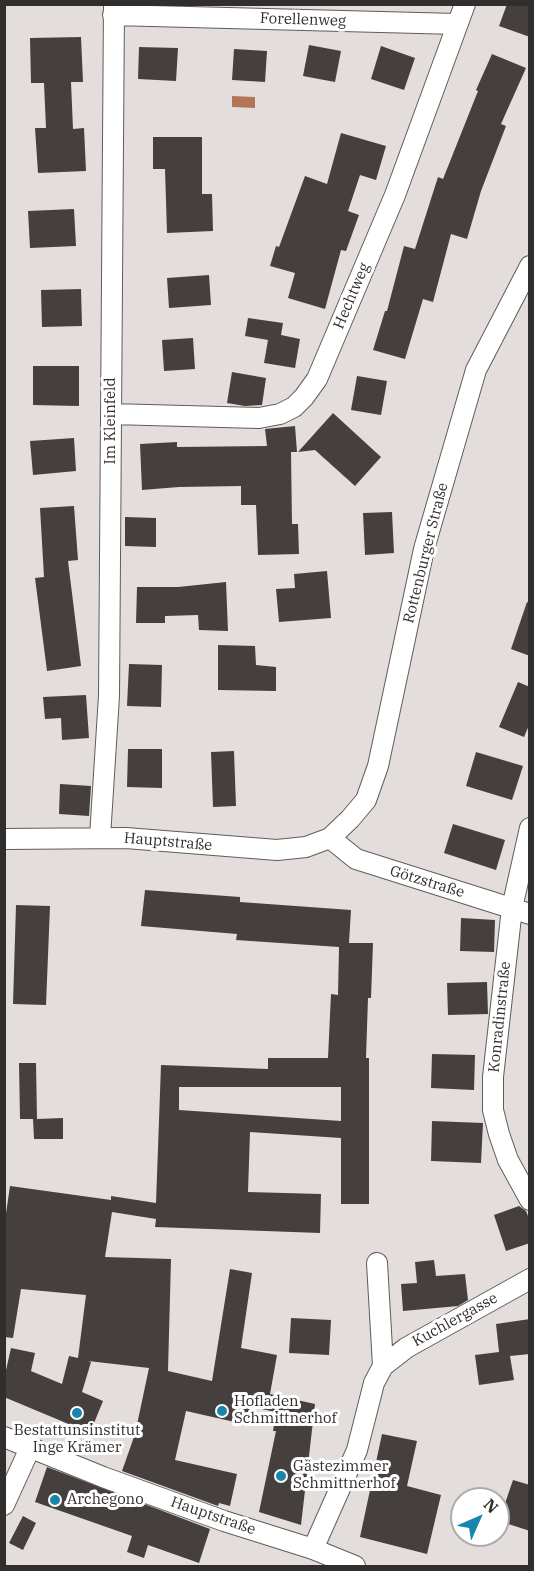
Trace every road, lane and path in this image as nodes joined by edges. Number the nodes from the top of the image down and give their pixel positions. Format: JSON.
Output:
{"nodes":[{"id":1,"x":465,"y":4,"type":"edge"},
{"id":2,"x":113,"y":10,"type":"edge"},
{"id":3,"x":457,"y":24,"type":"junction"},
{"id":4,"x":530,"y":266,"type":"edge"},
{"id":5,"x":111,"y":414,"type":"junction"},
{"id":6,"x":530,"y":828,"type":"edge"},
{"id":7,"x":100,"y":837,"type":"junction"},
{"id":8,"x":330,"y":838,"type":"junction"},
{"id":9,"x":4,"y":839,"type":"edge"},
{"id":10,"x":521,"y":911,"type":"edge"},
{"id":11,"x":530,"y":1200,"type":"edge"},
{"id":12,"x":377,"y":1263,"type":"dead end"},
{"id":13,"x":530,"y":1279,"type":"edge"},
{"id":14,"x":383,"y":1366,"type":"junction"},
{"id":15,"x":4,"y":1437,"type":"edge"},
{"id":16,"x":30,"y":1449,"type":"junction"},
{"id":17,"x":4,"y":1505,"type":"edge"},
{"id":18,"x":313,"y":1549,"type":"junction"},
{"id":19,"x":355,"y":1566,"type":"edge"}],
"edges":[{"from":1,"to":3,"type":"street","name":"Hechtweg"},
{"from":2,"to":3,"type":"street","name":"Forellenweg"},
{"from":2,"to":5,"type":"street","name":"Im Kleinfeld"},
{"from":3,"to":5,"type":"street","name":"Hechtweg"},
{"from":4,"to":8,"type":"street","name":"Rottenburger Straße"},
{"from":5,"to":7,"type":"street","name":"Im Kleinfeld"},
{"from":6,"to":10,"type":"street","name":"Konradinstraße"},
{"from":7,"to":8,"type":"street","name":"Hauptstraße"},
{"from":7,"to":9,"type":"street","name":"Hauptstraße"},
{"from":8,"to":10,"type":"street","name":"Götzstraße"},
{"from":10,"to":11,"type":"street","name":"Konradinstraße"},
{"from":12,"to":14,"type":"street"},
{"from":13,"to":14,"type":"street","name":"Kuchlergasse"},
{"from":14,"to":18,"type":"street"},
{"from":15,"to":16,"type":"street","name":"Hauptstraße"},
{"from":16,"to":17,"type":"street"},
{"from":16,"to":18,"type":"street","name":"Hauptstraße"},
{"from":18,"to":19,"type":"street","name":"Hauptstraße"}]}
